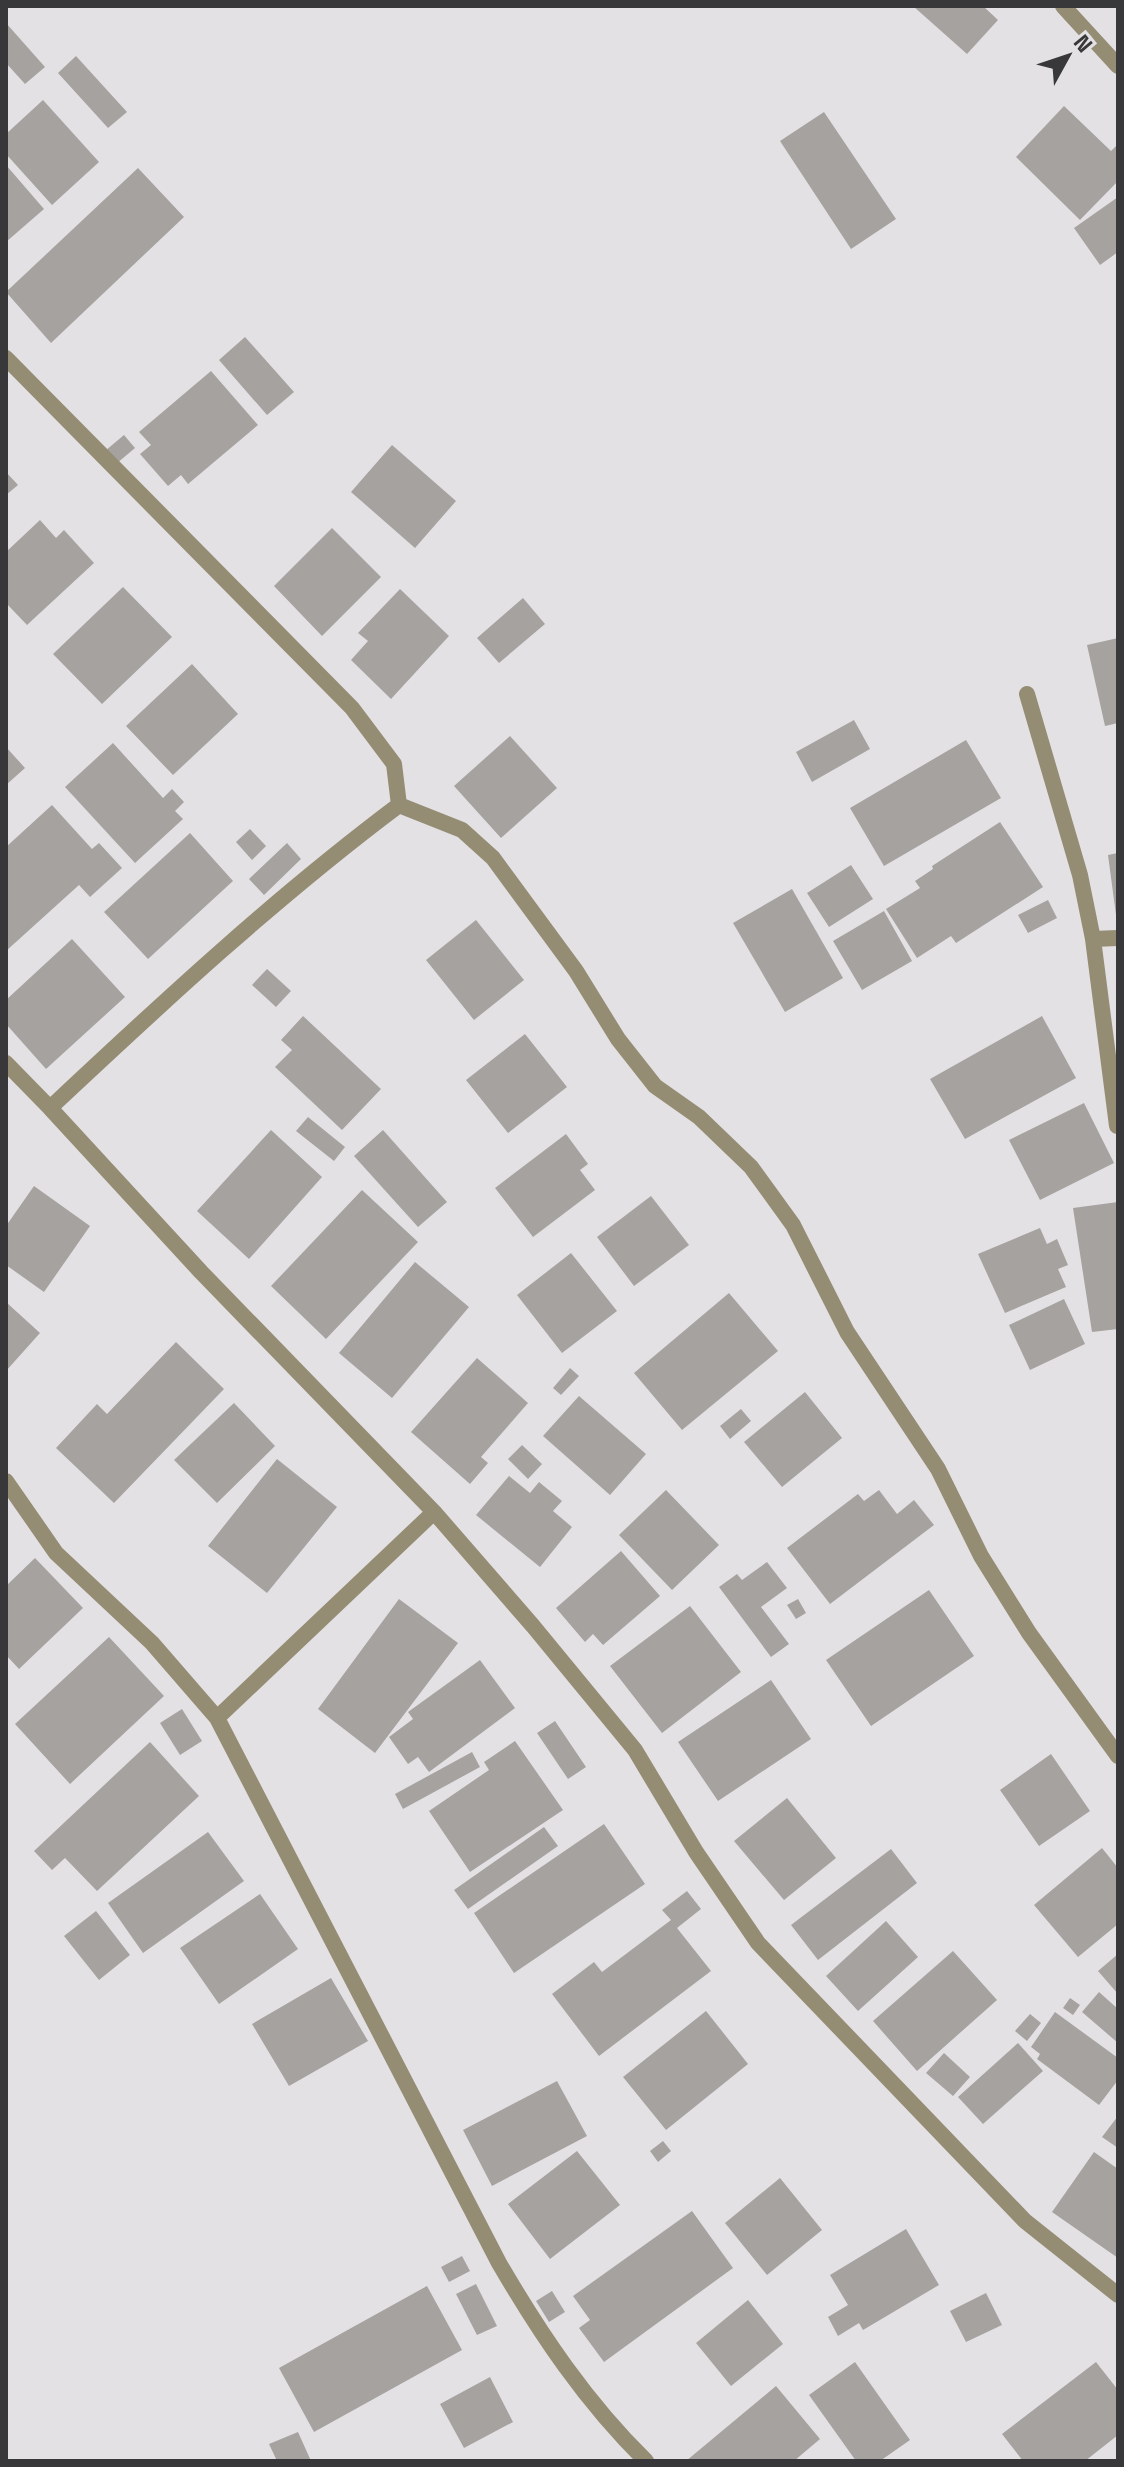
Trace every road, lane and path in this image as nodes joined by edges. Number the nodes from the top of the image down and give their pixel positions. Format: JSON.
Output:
{"nodes":[{"id":1,"x":1063,"y":6,"type":"edge"},
{"id":2,"x":1118,"y":66,"type":"edge"},
{"id":3,"x":6,"y":358,"type":"edge"},
{"id":4,"x":1027,"y":694,"type":"dead end"},
{"id":5,"x":399,"y":805,"type":"junction"},
{"id":6,"x":1118,"y":938,"type":"edge"},
{"id":7,"x":1093,"y":939,"type":"junction"},
{"id":8,"x":6,"y":1063,"type":"edge"},
{"id":9,"x":50,"y":1108,"type":"junction"},
{"id":10,"x":1117,"y":1126,"type":"edge"},
{"id":11,"x":6,"y":1481,"type":"edge"},
{"id":12,"x":434,"y":1512,"type":"junction"},
{"id":13,"x":217,"y":1718,"type":"junction"},
{"id":14,"x":1118,"y":1756,"type":"edge"},
{"id":15,"x":1118,"y":2295,"type":"edge"},
{"id":16,"x":646,"y":2461,"type":"edge"}],
"edges":[{"from":1,"to":2,"type":"street"},
{"from":3,"to":5,"type":"street"},
{"from":4,"to":7,"type":"street"},
{"from":5,"to":9,"type":"street"},
{"from":5,"to":14,"type":"street"},
{"from":6,"to":7,"type":"street"},
{"from":7,"to":10,"type":"street"},
{"from":8,"to":9,"type":"street"},
{"from":9,"to":12,"type":"street"},
{"from":11,"to":13,"type":"street"},
{"from":12,"to":13,"type":"street"},
{"from":12,"to":15,"type":"street"},
{"from":13,"to":16,"type":"street"}]}
